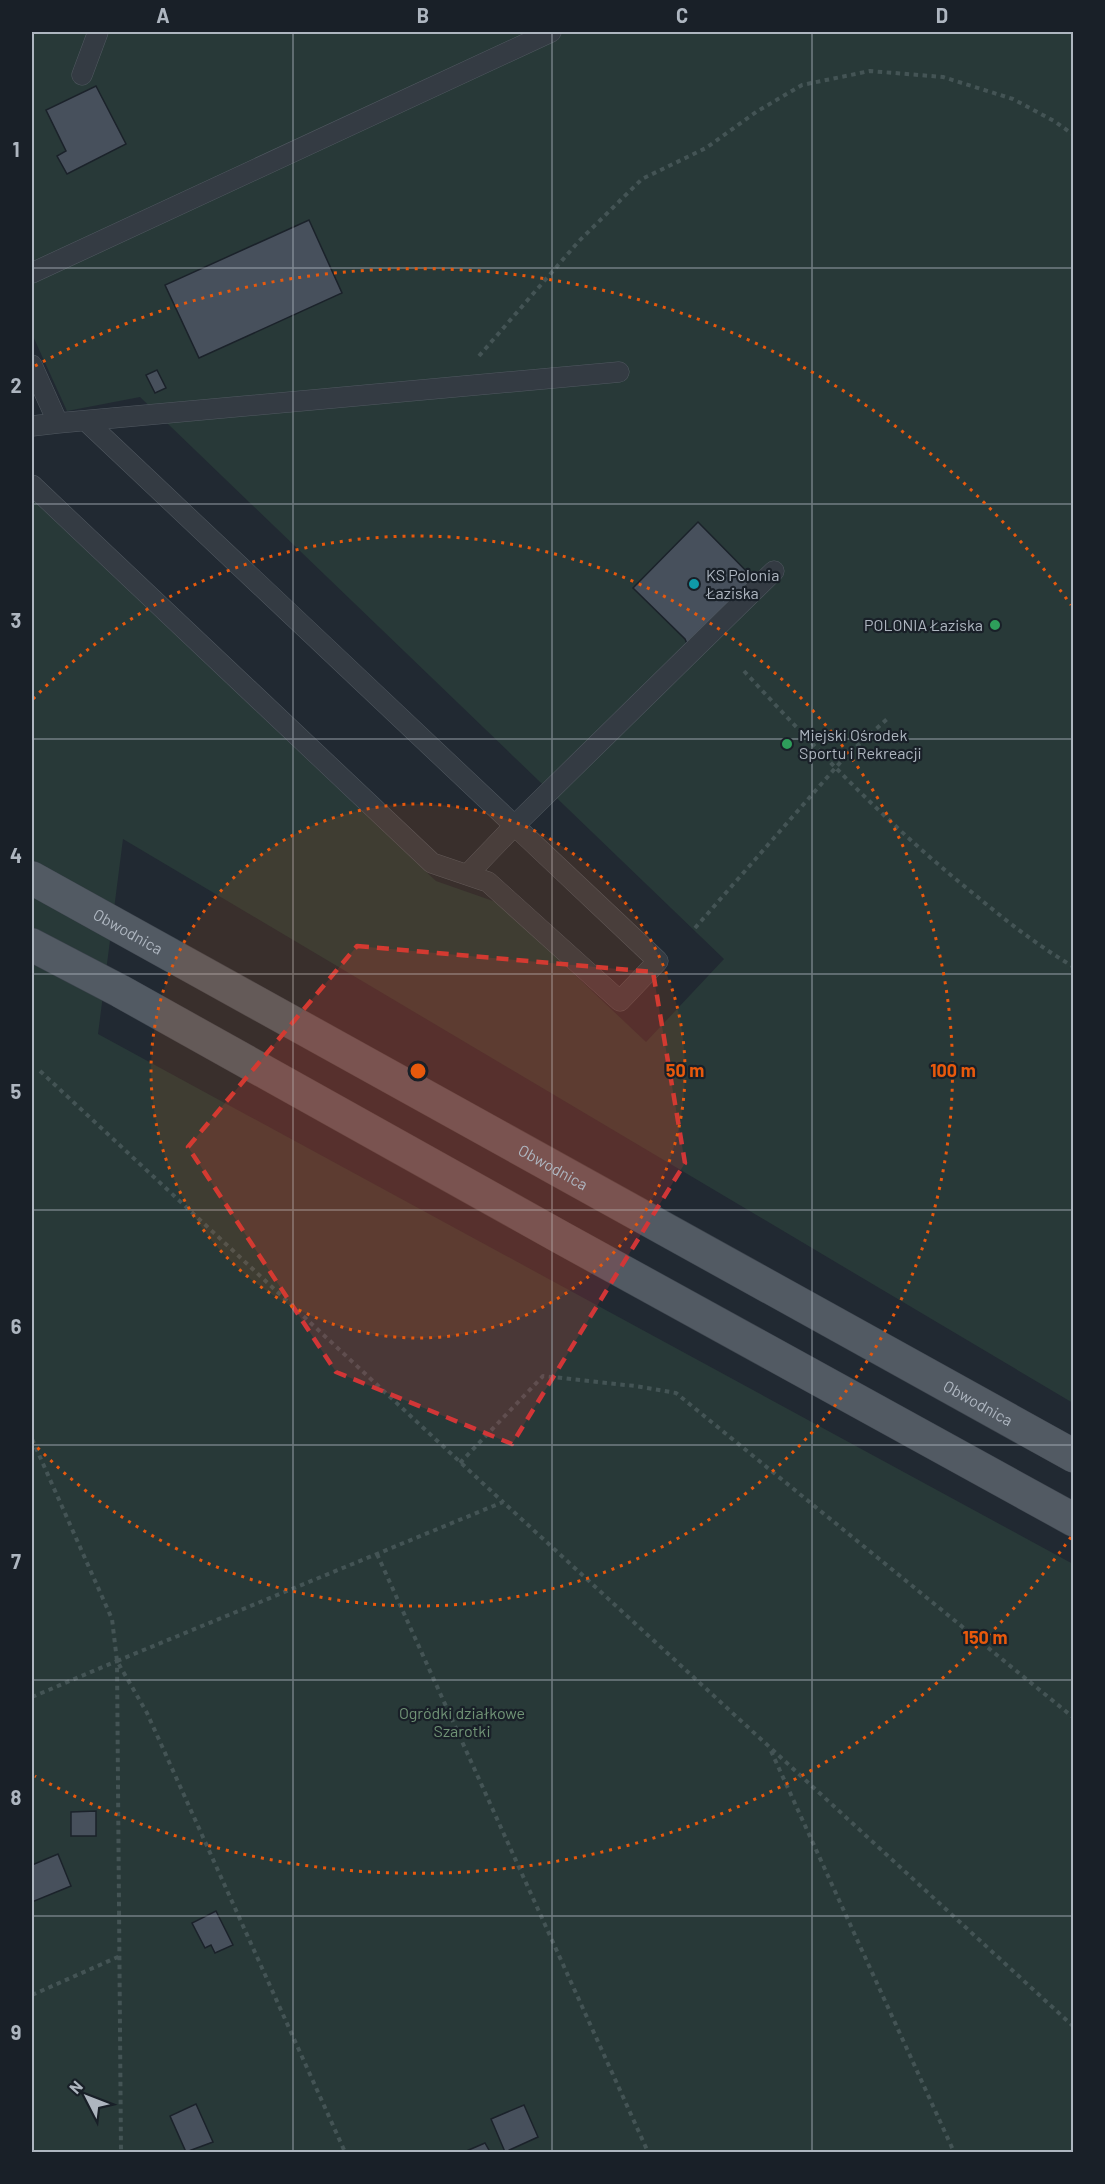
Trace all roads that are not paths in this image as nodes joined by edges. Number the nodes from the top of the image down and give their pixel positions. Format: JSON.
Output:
{"nodes":[{"id":1,"x":98,"y":32,"type":"edge"},
{"id":2,"x":551,"y":32,"type":"edge"},
{"id":3,"x":82,"y":75,"type":"dead end"},
{"id":4,"x":32,"y":273,"type":"edge"},
{"id":5,"x":32,"y":365,"type":"edge"},
{"id":6,"x":619,"y":372,"type":"dead end"},
{"id":7,"x":86,"y":421,"type":"junction"},
{"id":8,"x":58,"y":423,"type":"junction"},
{"id":9,"x":32,"y":426,"type":"edge"},
{"id":10,"x":32,"y":485,"type":"edge"},
{"id":11,"x":774,"y":571,"type":"dead end"},
{"id":12,"x":515,"y":825,"type":"junction"},
{"id":13,"x":467,"y":875,"type":"junction"},
{"id":14,"x":32,"y":878,"type":"edge"},
{"id":15,"x":32,"y":945,"type":"edge"},
{"id":16,"x":1074,"y":1456,"type":"edge"},
{"id":17,"x":1074,"y":1520,"type":"edge"}],
"edges":[{"from":1,"to":3,"type":"lane"},
{"from":2,"to":4,"type":"lane"},
{"from":5,"to":8,"type":"lane"},
{"from":6,"to":7,"type":"lane"},
{"from":7,"to":8,"type":"lane"},
{"from":7,"to":12,"type":"lane"},
{"from":8,"to":9,"type":"lane"},
{"from":10,"to":13,"type":"lane"},
{"from":11,"to":12,"type":"lane"},
{"from":12,"to":13,"type":"lane"},
{"from":12,"to":13,"type":"lane"},
{"from":14,"to":16,"type":"main road","name":"Obwodnica"},
{"from":15,"to":17,"type":"main road"}]}
